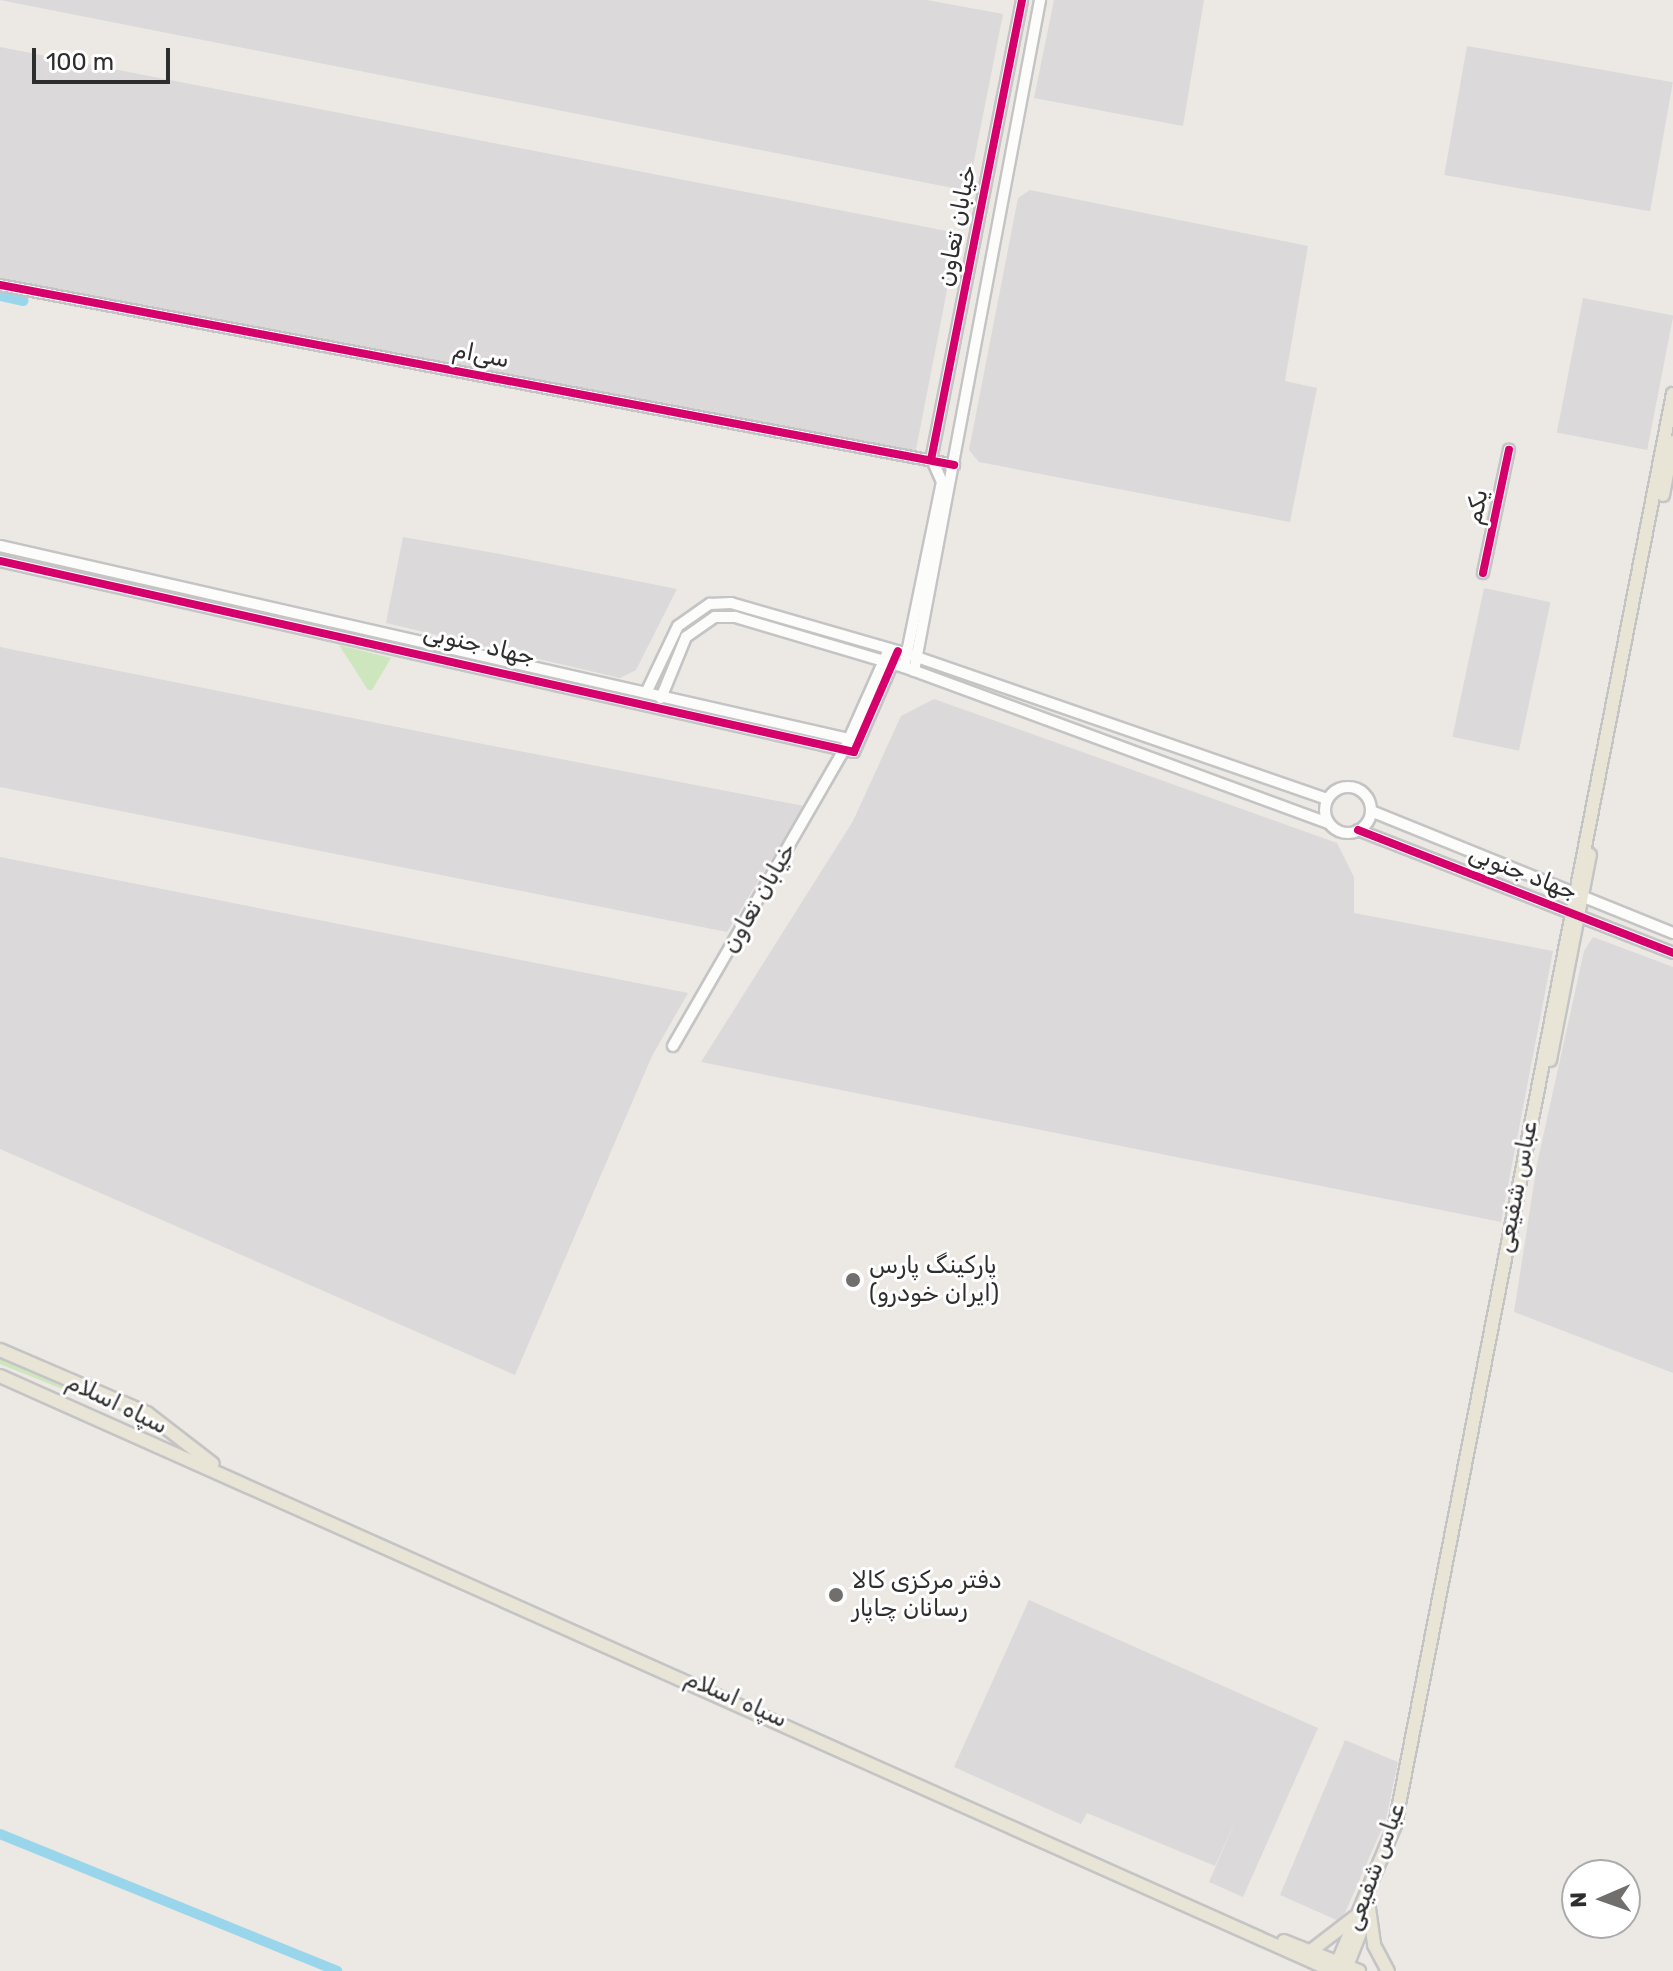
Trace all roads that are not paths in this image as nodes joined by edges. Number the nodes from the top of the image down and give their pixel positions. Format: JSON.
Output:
{"nodes":[{"id":1,"x":1022,"y":0,"type":"edge"},
{"id":2,"x":1040,"y":0,"type":"edge"},
{"id":3,"x":0,"y":285,"type":"edge"},
{"id":4,"x":1673,"y":394,"type":"edge"},
{"id":5,"x":1673,"y":442,"type":"edge"},
{"id":6,"x":1509,"y":450,"type":"dead end"},
{"id":7,"x":931,"y":460,"type":"junction"},
{"id":8,"x":954,"y":465,"type":"junction"},
{"id":9,"x":0,"y":546,"type":"edge"},
{"id":10,"x":0,"y":561,"type":"edge"},
{"id":11,"x":1483,"y":573,"type":"dead end"},
{"id":12,"x":904,"y":653,"type":"junction"},
{"id":13,"x":899,"y":666,"type":"junction"},
{"id":14,"x":648,"y":688,"type":"junction"},
{"id":15,"x":663,"y":692,"type":"junction"},
{"id":16,"x":644,"y":702,"type":"junction"},
{"id":17,"x":660,"y":705,"type":"junction"},
{"id":18,"x":848,"y":744,"type":"junction"},
{"id":19,"x":1327,"y":799,"type":"junction"},
{"id":20,"x":1371,"y":811,"type":"junction"},
{"id":21,"x":1328,"y":823,"type":"junction"},
{"id":22,"x":1358,"y":830,"type":"junction"},
{"id":23,"x":1578,"y":896,"type":"junction"},
{"id":24,"x":1574,"y":914,"type":"junction"},
{"id":25,"x":1673,"y":933,"type":"edge"},
{"id":26,"x":1673,"y":953,"type":"edge"},
{"id":27,"x":673,"y":1046,"type":"dead end"},
{"id":28,"x":0,"y":1350,"type":"edge"},
{"id":29,"x":0,"y":1376,"type":"edge"},
{"id":30,"x":224,"y":1474,"type":"junction"},
{"id":31,"x":1367,"y":1907,"type":"junction"},
{"id":32,"x":1247,"y":1928,"type":"junction"},
{"id":33,"x":1312,"y":1950,"type":"junction"},
{"id":34,"x":1343,"y":1969,"type":"edge"},
{"id":35,"x":1388,"y":1971,"type":"edge"}],
"edges":[{"from":1,"to":7,"type":"street","name":"خیابان تعاون"},
{"from":2,"to":8,"type":"street","name":"خیابان تعاون"},
{"from":3,"to":7,"type":"street","name":"سی‌ام"},
{"from":4,"to":23,"type":"main road","name":"عباس شفیعی"},
{"from":5,"to":23,"type":"main road","name":"عباس شفیعی"},
{"from":6,"to":11,"type":"street","name":"یکم"},
{"from":7,"to":8,"type":"street","name":"سی‌ام"},
{"from":7,"to":12,"type":"street","name":"خیابان تعاون"},
{"from":8,"to":12,"type":"street","name":"خیابان تعاون"},
{"from":9,"to":14,"type":"street","name":"جهاد جنوبی"},
{"from":10,"to":16,"type":"street","name":"جهاد جنوبی"},
{"from":12,"to":13,"type":"street"},
{"from":12,"to":13,"type":"street"},
{"from":12,"to":14,"type":"street"},
{"from":12,"to":19,"type":"street"},
{"from":13,"to":15,"type":"street"},
{"from":13,"to":18,"type":"street"},
{"from":13,"to":21,"type":"street"},
{"from":14,"to":15,"type":"street","name":"جهاد جنوبی"},
{"from":14,"to":16,"type":"street"},
{"from":15,"to":17,"type":"street"},
{"from":15,"to":18,"type":"street","name":"جهاد جنوبی"},
{"from":16,"to":17,"type":"street","name":"جهاد جنوبی"},
{"from":17,"to":18,"type":"street","name":"جهاد جنوبی"},
{"from":18,"to":27,"type":"street","name":"خیابان تعاون"},
{"from":19,"to":20,"type":"street"},
{"from":19,"to":21,"type":"street"},
{"from":20,"to":22,"type":"street"},
{"from":20,"to":23,"type":"street","name":"جهاد جنوبی"},
{"from":21,"to":22,"type":"street"},
{"from":22,"to":24,"type":"street","name":"جهاد جنوبی"},
{"from":23,"to":24,"type":"main road","name":"عباس شفیعی"},
{"from":23,"to":25,"type":"street","name":"جهاد جنوبی"},
{"from":24,"to":26,"type":"street","name":"جهاد جنوبی"},
{"from":24,"to":31,"type":"main road","name":"عباس شفیعی"},
{"from":28,"to":30,"type":"main road","name":"سپاه اسلام"},
{"from":29,"to":30,"type":"main road","name":"سپاه اسلام"},
{"from":30,"to":32,"type":"main road","name":"سپاه اسلام"},
{"from":31,"to":33,"type":"main road"},
{"from":31,"to":34,"type":"main road","name":"عباس شفیعی"},
{"from":31,"to":35,"type":"main road"},
{"from":32,"to":33,"type":"main road","name":"سپاه اسلام"},
{"from":32,"to":34,"type":"main road","name":"سپاه اسلام"},
{"from":33,"to":34,"type":"main road","name":"سپاه اسلام"}]}
